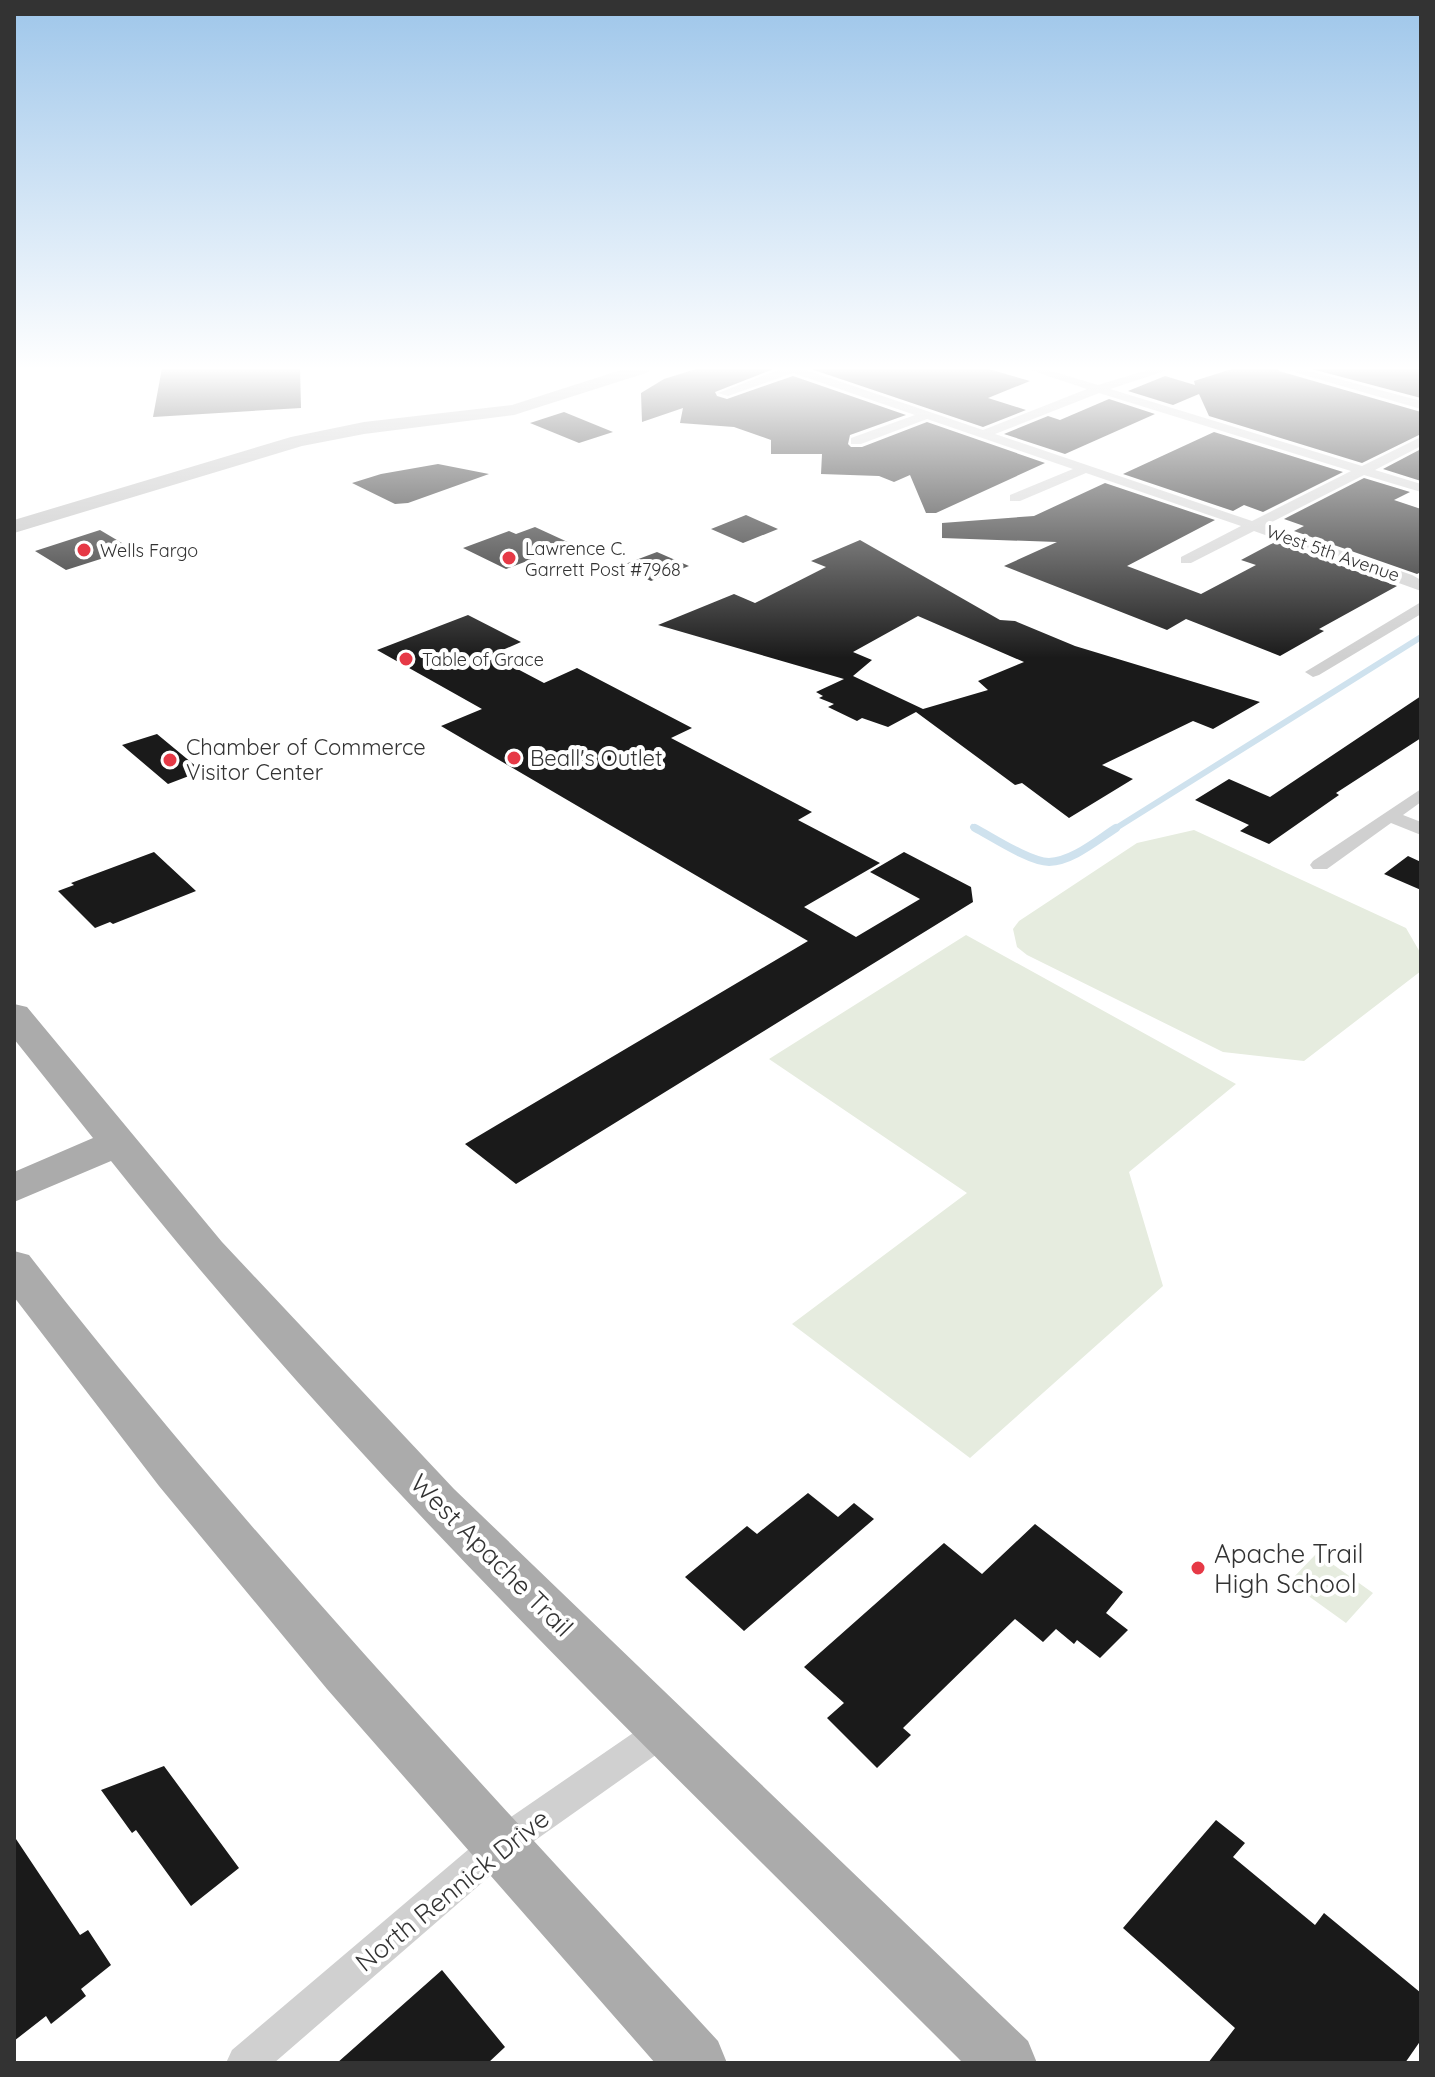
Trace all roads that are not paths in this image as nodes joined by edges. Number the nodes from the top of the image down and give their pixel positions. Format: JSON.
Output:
{"nodes":[{"id":1,"x":219,"y":465,"type":"edge"},
{"id":2,"x":1073,"y":465,"type":"edge"},
{"id":3,"x":1347,"y":465,"type":"edge"},
{"id":4,"x":1373,"y":465,"type":"edge"},
{"id":5,"x":1085,"y":469,"type":"junction"},
{"id":6,"x":1363,"y":470,"type":"junction"},
{"id":7,"x":1421,"y":488,"type":"edge"},
{"id":8,"x":1015,"y":498,"type":"dead end"},
{"id":9,"x":1253,"y":526,"type":"junction"},
{"id":10,"x":14,"y":527,"type":"edge"},
{"id":11,"x":1186,"y":560,"type":"dead end"},
{"id":12,"x":1421,"y":586,"type":"edge"},
{"id":13,"x":1421,"y":607,"type":"edge"},
{"id":14,"x":1313,"y":672,"type":"dead end"},
{"id":15,"x":1421,"y":794,"type":"edge"},
{"id":16,"x":1390,"y":816,"type":"junction"},
{"id":17,"x":1421,"y":829,"type":"edge"},
{"id":18,"x":1320,"y":865,"type":"dead end"},
{"id":19,"x":14,"y":1015,"type":"edge"},
{"id":20,"x":118,"y":1142,"type":"junction"},
{"id":21,"x":14,"y":1188,"type":"edge"},
{"id":22,"x":14,"y":1266,"type":"edge"},
{"id":23,"x":667,"y":1728,"type":"junction"},
{"id":24,"x":501,"y":1844,"type":"junction"},
{"id":25,"x":245,"y":2063,"type":"edge"},
{"id":26,"x":696,"y":2063,"type":"edge"},
{"id":27,"x":1006,"y":2063,"type":"edge"}],
"edges":[{"from":1,"to":10,"type":"street"},
{"from":2,"to":5,"type":"street","name":"West 5th Avenue"},
{"from":3,"to":6,"type":"street"},
{"from":4,"to":6,"type":"street"},
{"from":5,"to":8,"type":"street"},
{"from":5,"to":9,"type":"street","name":"West 5th Avenue"},
{"from":6,"to":7,"type":"street"},
{"from":6,"to":9,"type":"street"},
{"from":9,"to":11,"type":"street"},
{"from":9,"to":12,"type":"street","name":"West 5th Avenue"},
{"from":13,"to":14,"type":"street"},
{"from":15,"to":16,"type":"street"},
{"from":16,"to":17,"type":"street"},
{"from":16,"to":18,"type":"street"},
{"from":19,"to":20,"type":"main road","name":"West Apache Trail"},
{"from":20,"to":21,"type":"main road"},
{"from":20,"to":23,"type":"main road","name":"West Apache Trail"},
{"from":22,"to":24,"type":"main road"},
{"from":23,"to":24,"type":"street","name":"North Rennick Drive"},
{"from":23,"to":27,"type":"main road","name":"West Apache Trail"},
{"from":24,"to":25,"type":"street","name":"North Rennick Drive"},
{"from":24,"to":26,"type":"main road"}]}
